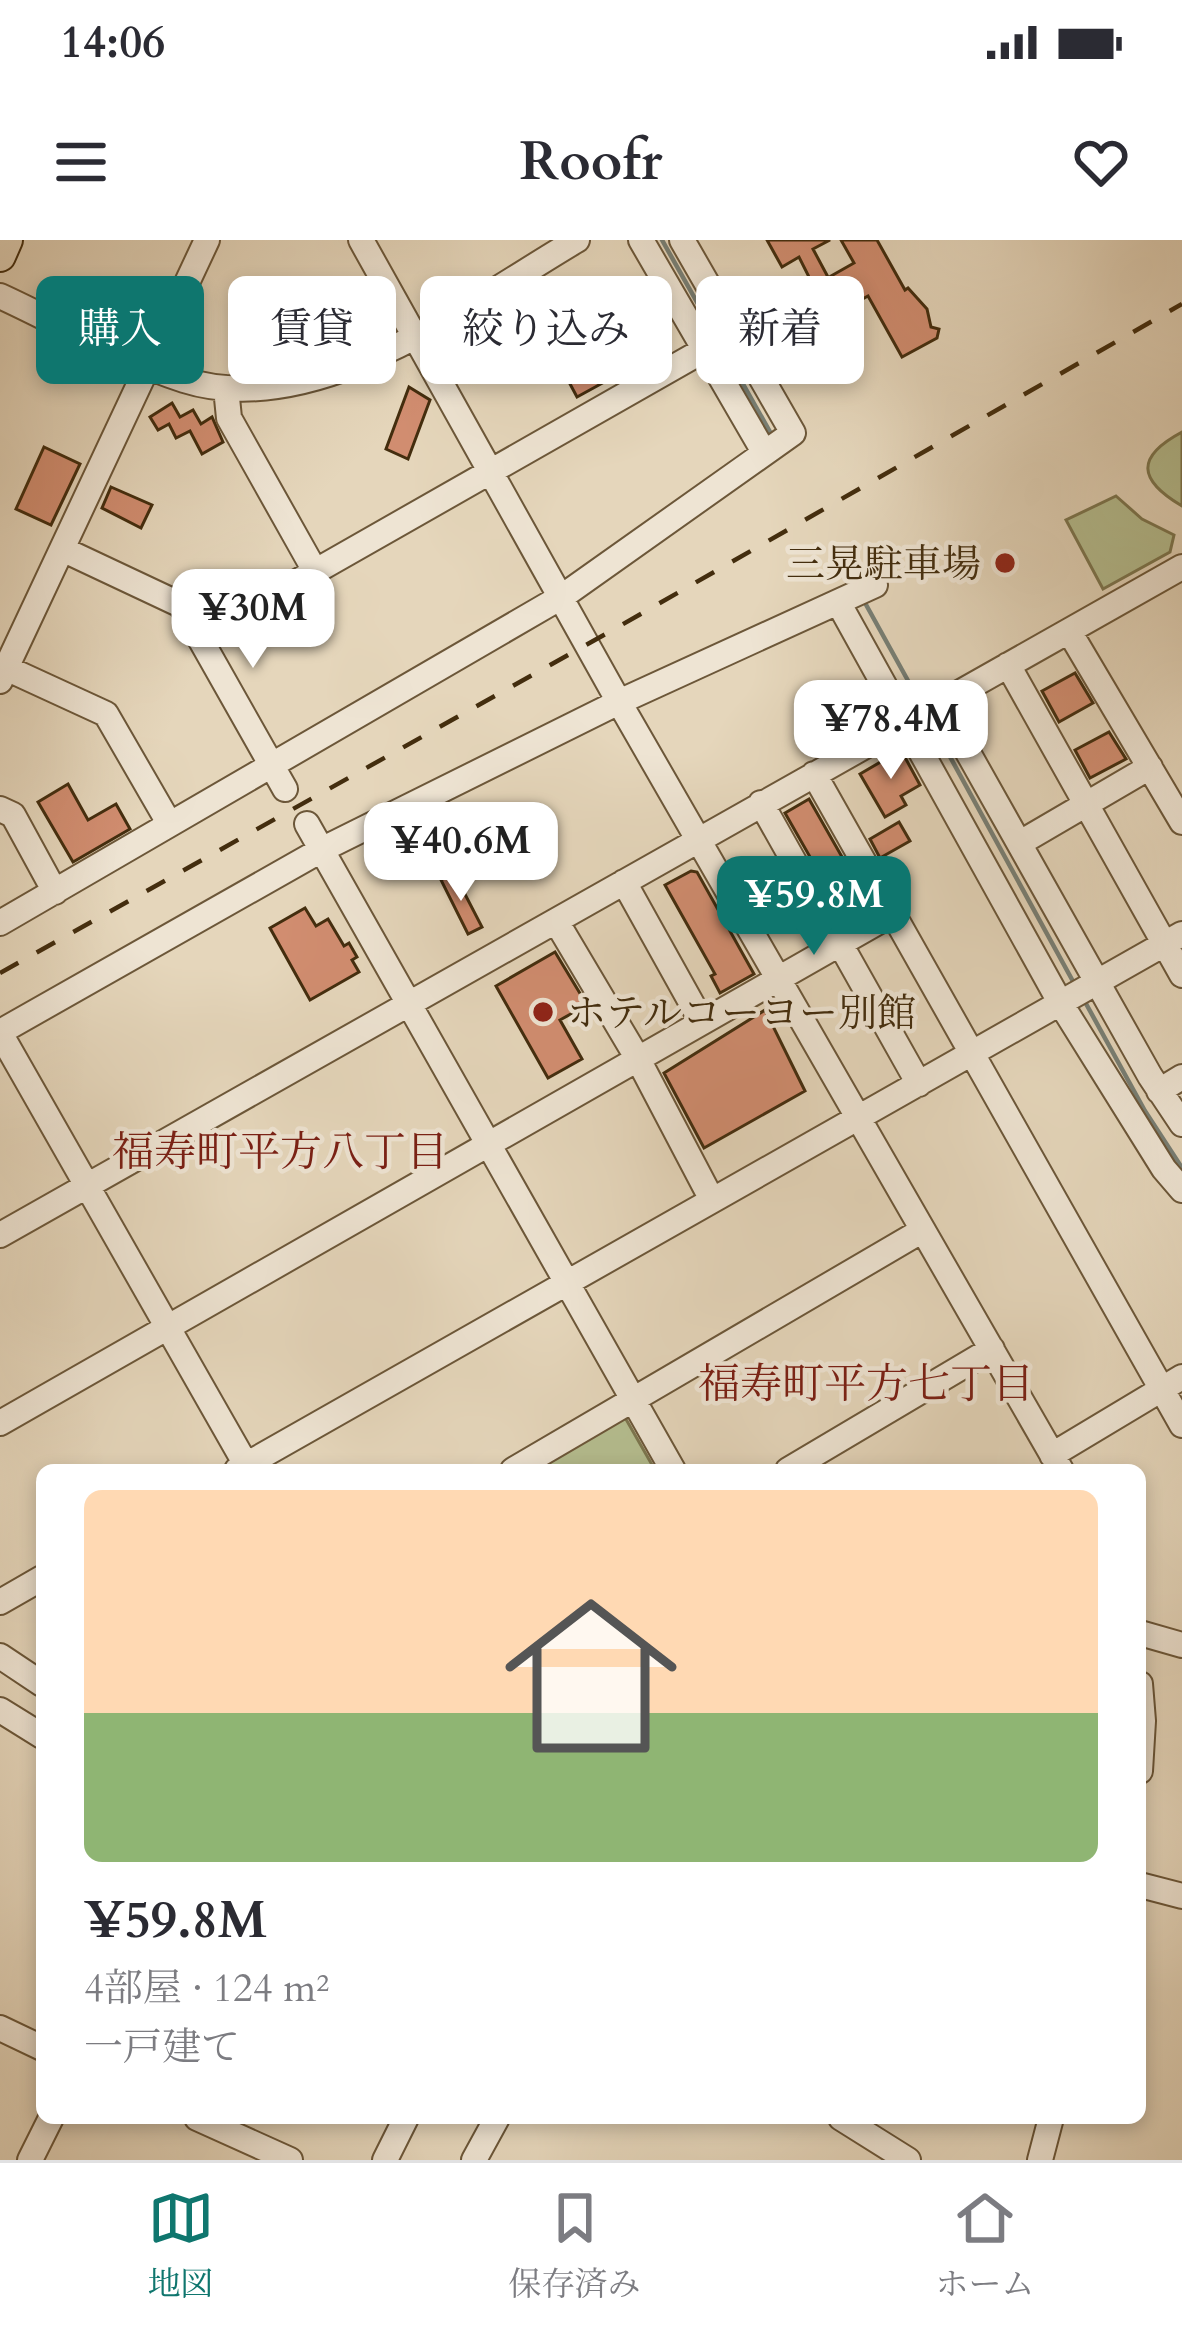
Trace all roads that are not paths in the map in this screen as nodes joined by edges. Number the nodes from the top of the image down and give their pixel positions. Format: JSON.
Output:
{"nodes":[{"id":1,"x":8,"y":240,"type":"edge"},
{"id":2,"x":207,"y":240,"type":"edge"},
{"id":3,"x":361,"y":240,"type":"edge"},
{"id":4,"x":578,"y":240,"type":"edge"},
{"id":5,"x":640,"y":240,"type":"edge"},
{"id":6,"x":682,"y":240,"type":"edge"},
{"id":7,"x":0,"y":256,"type":"edge"},
{"id":8,"x":190,"y":276,"type":"edge"},
{"id":9,"x":0,"y":296,"type":"edge"},
{"id":10,"x":36,"y":313,"type":"edge"},
{"id":11,"x":416,"y":334,"type":"junction"},
{"id":12,"x":696,"y":336,"type":"edge"},
{"id":13,"x":696,"y":355,"type":"edge"},
{"id":14,"x":139,"y":384,"type":"edge"},
{"id":15,"x":204,"y":384,"type":"edge"},
{"id":16,"x":728,"y":384,"type":"edge"},
{"id":17,"x":226,"y":388,"type":"junction"},
{"id":18,"x":773,"y":446,"type":"junction"},
{"id":19,"x":493,"y":473,"type":"junction"},
{"id":20,"x":62,"y":549,"type":"junction"},
{"id":21,"x":1182,"y":567,"type":"edge"},
{"id":22,"x":315,"y":571,"type":"junction"},
{"id":23,"x":563,"y":596,"type":"junction"},
{"id":24,"x":1070,"y":631,"type":"junction"},
{"id":25,"x":200,"y":637,"type":"junction"},
{"id":26,"x":1009,"y":664,"type":"junction"},
{"id":27,"x":3,"y":674,"type":"edge"},
{"id":28,"x":619,"y":702,"type":"junction"},
{"id":29,"x":924,"y":710,"type":"junction"},
{"id":30,"x":1150,"y":767,"type":"junction"},
{"id":31,"x":814,"y":774,"type":"junction"},
{"id":32,"x":278,"y":778,"type":"junction"},
{"id":33,"x":761,"y":803,"type":"junction"},
{"id":34,"x":1087,"y":805,"type":"junction"},
{"id":35,"x":0,"y":809,"type":"edge"},
{"id":36,"x":1182,"y":822,"type":"edge"},
{"id":37,"x":170,"y":823,"type":"junction"},
{"id":38,"x":307,"y":824,"type":"dead end"},
{"id":39,"x":698,"y":840,"type":"junction"},
{"id":40,"x":1020,"y":843,"type":"junction"},
{"id":41,"x":322,"y":850,"type":"junction"},
{"id":42,"x":624,"y":882,"type":"junction"},
{"id":43,"x":55,"y":892,"type":"junction"},
{"id":44,"x":892,"y":914,"type":"junction"},
{"id":45,"x":556,"y":921,"type":"junction"},
{"id":46,"x":0,"y":923,"type":"edge"},
{"id":47,"x":1173,"y":939,"type":"edge"},
{"id":48,"x":840,"y":944,"type":"junction"},
{"id":49,"x":1182,"y":975,"type":"edge"},
{"id":50,"x":778,"y":979,"type":"junction"},
{"id":51,"x":1081,"y":993,"type":"junction"},
{"id":52,"x":408,"y":1005,"type":"junction"},
{"id":53,"x":702,"y":1022,"type":"junction"},
{"id":54,"x":0,"y":1033,"type":"edge"},
{"id":55,"x":971,"y":1055,"type":"junction"},
{"id":56,"x":638,"y":1059,"type":"junction"},
{"id":57,"x":1182,"y":1077,"type":"edge"},
{"id":58,"x":920,"y":1084,"type":"junction"},
{"id":59,"x":1159,"y":1091,"type":"junction"},
{"id":60,"x":859,"y":1118,"type":"junction"},
{"id":61,"x":1182,"y":1124,"type":"edge"},
{"id":62,"x":488,"y":1145,"type":"junction"},
{"id":63,"x":87,"y":1186,"type":"junction"},
{"id":64,"x":1182,"y":1190,"type":"edge"},
{"id":65,"x":712,"y":1199,"type":"junction"},
{"id":66,"x":923,"y":1230,"type":"junction"},
{"id":67,"x":0,"y":1235,"type":"edge"},
{"id":68,"x":566,"y":1282,"type":"junction"},
{"id":69,"x":168,"y":1327,"type":"junction"},
{"id":70,"x":992,"y":1349,"type":"junction"},
{"id":71,"x":1172,"y":1383,"type":"edge"},
{"id":72,"x":634,"y":1402,"type":"junction"},
{"id":73,"x":0,"y":1423,"type":"edge"},
{"id":74,"x":1182,"y":1425,"type":"edge"},
{"id":75,"x":1056,"y":1462,"type":"edge"},
{"id":76,"x":242,"y":1464,"type":"edge"},
{"id":77,"x":251,"y":1464,"type":"edge"},
{"id":78,"x":524,"y":1464,"type":"edge"},
{"id":79,"x":670,"y":1464,"type":"edge"},
{"id":80,"x":798,"y":1464,"type":"edge"},
{"id":81,"x":36,"y":1581,"type":"edge"},
{"id":82,"x":0,"y":1602,"type":"edge"},
{"id":83,"x":1146,"y":1635,"type":"edge"},
{"id":84,"x":1182,"y":1645,"type":"edge"},
{"id":85,"x":0,"y":1656,"type":"edge"},
{"id":86,"x":36,"y":1680,"type":"edge"},
{"id":87,"x":2,"y":1716,"type":"edge"},
{"id":88,"x":36,"y":1733,"type":"edge"},
{"id":89,"x":1146,"y":1887,"type":"edge"},
{"id":90,"x":1182,"y":1896,"type":"edge"},
{"id":91,"x":0,"y":2028,"type":"edge"},
{"id":92,"x":36,"y":2045,"type":"edge"},
{"id":93,"x":47,"y":2124,"type":"edge"},
{"id":94,"x":210,"y":2124,"type":"edge"},
{"id":95,"x":403,"y":2124,"type":"edge"},
{"id":96,"x":494,"y":2124,"type":"edge"},
{"id":97,"x":860,"y":2124,"type":"edge"},
{"id":98,"x":1049,"y":2124,"type":"edge"},
{"id":99,"x":30,"y":2160,"type":"edge"},
{"id":100,"x":290,"y":2160,"type":"edge"},
{"id":101,"x":386,"y":2160,"type":"edge"},
{"id":102,"x":475,"y":2160,"type":"edge"},
{"id":103,"x":908,"y":2160,"type":"edge"},
{"id":104,"x":1040,"y":2160,"type":"edge"}],
"edges":[{"from":1,"to":7,"type":"main road"},
{"from":2,"to":8,"type":"street"},
{"from":3,"to":11,"type":"street"},
{"from":4,"to":11,"type":"street"},
{"from":5,"to":12,"type":"street"},
{"from":6,"to":18,"type":"street"},
{"from":9,"to":10,"type":"street"},
{"from":11,"to":17,"type":"street"},
{"from":11,"to":19,"type":"street"},
{"from":13,"to":19,"type":"street"},
{"from":14,"to":20,"type":"street"},
{"from":15,"to":17,"type":"street"},
{"from":16,"to":18,"type":"street"},
{"from":17,"to":22,"type":"street"},
{"from":18,"to":23,"type":"street"},
{"from":19,"to":22,"type":"street"},
{"from":19,"to":23,"type":"street"},
{"from":20,"to":25,"type":"street"},
{"from":20,"to":27,"type":"street"},
{"from":21,"to":24,"type":"street"},
{"from":22,"to":25,"type":"street"},
{"from":23,"to":28,"type":"street"},
{"from":23,"to":32,"type":"street"},
{"from":24,"to":26,"type":"street"},
{"from":24,"to":30,"type":"street"},
{"from":25,"to":32,"type":"street"},
{"from":26,"to":29,"type":"street"},
{"from":26,"to":34,"type":"street"},
{"from":27,"to":37,"type":"street"},
{"from":28,"to":29,"type":"street"},
{"from":28,"to":39,"type":"street"},
{"from":28,"to":41,"type":"street"},
{"from":29,"to":31,"type":"street"},
{"from":29,"to":40,"type":"street"},
{"from":29,"to":51,"type":"street"},
{"from":30,"to":34,"type":"street"},
{"from":30,"to":36,"type":"street"},
{"from":31,"to":33,"type":"street"},
{"from":31,"to":44,"type":"street"},
{"from":32,"to":37,"type":"street"},
{"from":33,"to":39,"type":"street"},
{"from":33,"to":48,"type":"street"},
{"from":34,"to":40,"type":"street"},
{"from":34,"to":47,"type":"street"},
{"from":35,"to":43,"type":"street"},
{"from":37,"to":43,"type":"street"},
{"from":38,"to":41,"type":"street"},
{"from":39,"to":42,"type":"street"},
{"from":39,"to":50,"type":"street"},
{"from":40,"to":51,"type":"street"},
{"from":41,"to":52,"type":"street"},
{"from":41,"to":54,"type":"street"},
{"from":42,"to":45,"type":"street"},
{"from":42,"to":53,"type":"street"},
{"from":43,"to":46,"type":"street"},
{"from":44,"to":48,"type":"street"},
{"from":44,"to":55,"type":"street"},
{"from":45,"to":52,"type":"street"},
{"from":45,"to":56,"type":"street"},
{"from":47,"to":49,"type":"street"},
{"from":47,"to":51,"type":"street"},
{"from":48,"to":50,"type":"street"},
{"from":48,"to":58,"type":"street"},
{"from":50,"to":53,"type":"street"},
{"from":50,"to":60,"type":"street"},
{"from":51,"to":55,"type":"street"},
{"from":51,"to":59,"type":"street"},
{"from":51,"to":64,"type":"street"},
{"from":52,"to":62,"type":"street"},
{"from":52,"to":63,"type":"street"},
{"from":53,"to":56,"type":"street"},
{"from":54,"to":63,"type":"street"},
{"from":55,"to":58,"type":"street"},
{"from":55,"to":71,"type":"street"},
{"from":56,"to":62,"type":"street"},
{"from":56,"to":65,"type":"street"},
{"from":57,"to":59,"type":"street"},
{"from":58,"to":60,"type":"street"},
{"from":59,"to":61,"type":"street"},
{"from":60,"to":65,"type":"street"},
{"from":60,"to":66,"type":"street"},
{"from":62,"to":68,"type":"street"},
{"from":62,"to":69,"type":"street"},
{"from":63,"to":67,"type":"street"},
{"from":63,"to":69,"type":"street"},
{"from":65,"to":68,"type":"street"},
{"from":66,"to":70,"type":"street"},
{"from":66,"to":72,"type":"street"},
{"from":68,"to":72,"type":"street"},
{"from":68,"to":77,"type":"street"},
{"from":69,"to":73,"type":"street"},
{"from":69,"to":76,"type":"street"},
{"from":70,"to":75,"type":"street"},
{"from":70,"to":80,"type":"street"},
{"from":71,"to":74,"type":"street"},
{"from":71,"to":75,"type":"street"},
{"from":72,"to":78,"type":"street"},
{"from":72,"to":79,"type":"street"},
{"from":81,"to":82,"type":"street"},
{"from":83,"to":84,"type":"street"},
{"from":85,"to":86,"type":"street"},
{"from":87,"to":88,"type":"street"},
{"from":89,"to":90,"type":"street"},
{"from":91,"to":92,"type":"street"},
{"from":93,"to":99,"type":"street"},
{"from":94,"to":100,"type":"street"},
{"from":95,"to":101,"type":"street"},
{"from":96,"to":102,"type":"street"},
{"from":97,"to":103,"type":"street"},
{"from":98,"to":104,"type":"street"}]}
